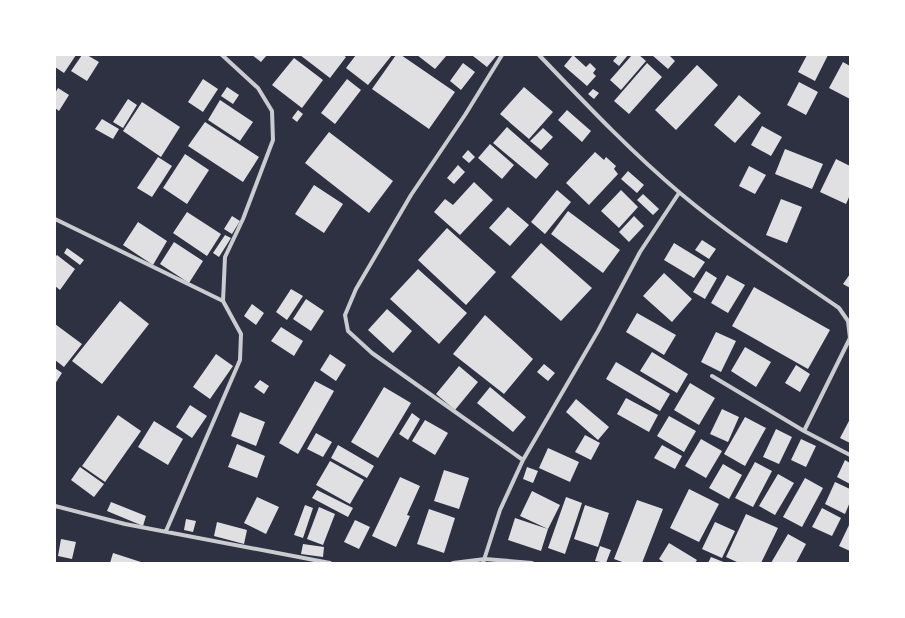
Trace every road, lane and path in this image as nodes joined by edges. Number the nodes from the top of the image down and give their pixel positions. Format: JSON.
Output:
{"nodes":[{"id":1,"x":222,"y":55,"type":"edge"},
{"id":2,"x":502,"y":55,"type":"edge"},
{"id":3,"x":538,"y":55,"type":"edge"},
{"id":4,"x":680,"y":193,"type":"junction"},
{"id":5,"x":55,"y":219,"type":"edge"},
{"id":6,"x":223,"y":301,"type":"junction"},
{"id":7,"x":712,"y":376,"type":"dead end"},
{"id":8,"x":804,"y":431,"type":"junction"},
{"id":9,"x":850,"y":455,"type":"edge"},
{"id":10,"x":523,"y":460,"type":"junction"},
{"id":11,"x":55,"y":506,"type":"edge"},
{"id":12,"x":166,"y":531,"type":"junction"},
{"id":13,"x":484,"y":561,"type":"edge"},
{"id":14,"x":330,"y":563,"type":"edge"},
{"id":15,"x":453,"y":563,"type":"edge"},
{"id":16,"x":532,"y":563,"type":"edge"}],
"edges":[{"from":1,"to":6,"type":"street"},
{"from":2,"to":10,"type":"street"},
{"from":3,"to":4,"type":"street"},
{"from":4,"to":8,"type":"street"},
{"from":4,"to":10,"type":"street"},
{"from":5,"to":6,"type":"street"},
{"from":6,"to":12,"type":"street"},
{"from":7,"to":8,"type":"street"},
{"from":8,"to":9,"type":"street"},
{"from":10,"to":13,"type":"street"},
{"from":11,"to":12,"type":"street"},
{"from":12,"to":14,"type":"street"},
{"from":13,"to":15,"type":"street"},
{"from":13,"to":16,"type":"street"}]}
